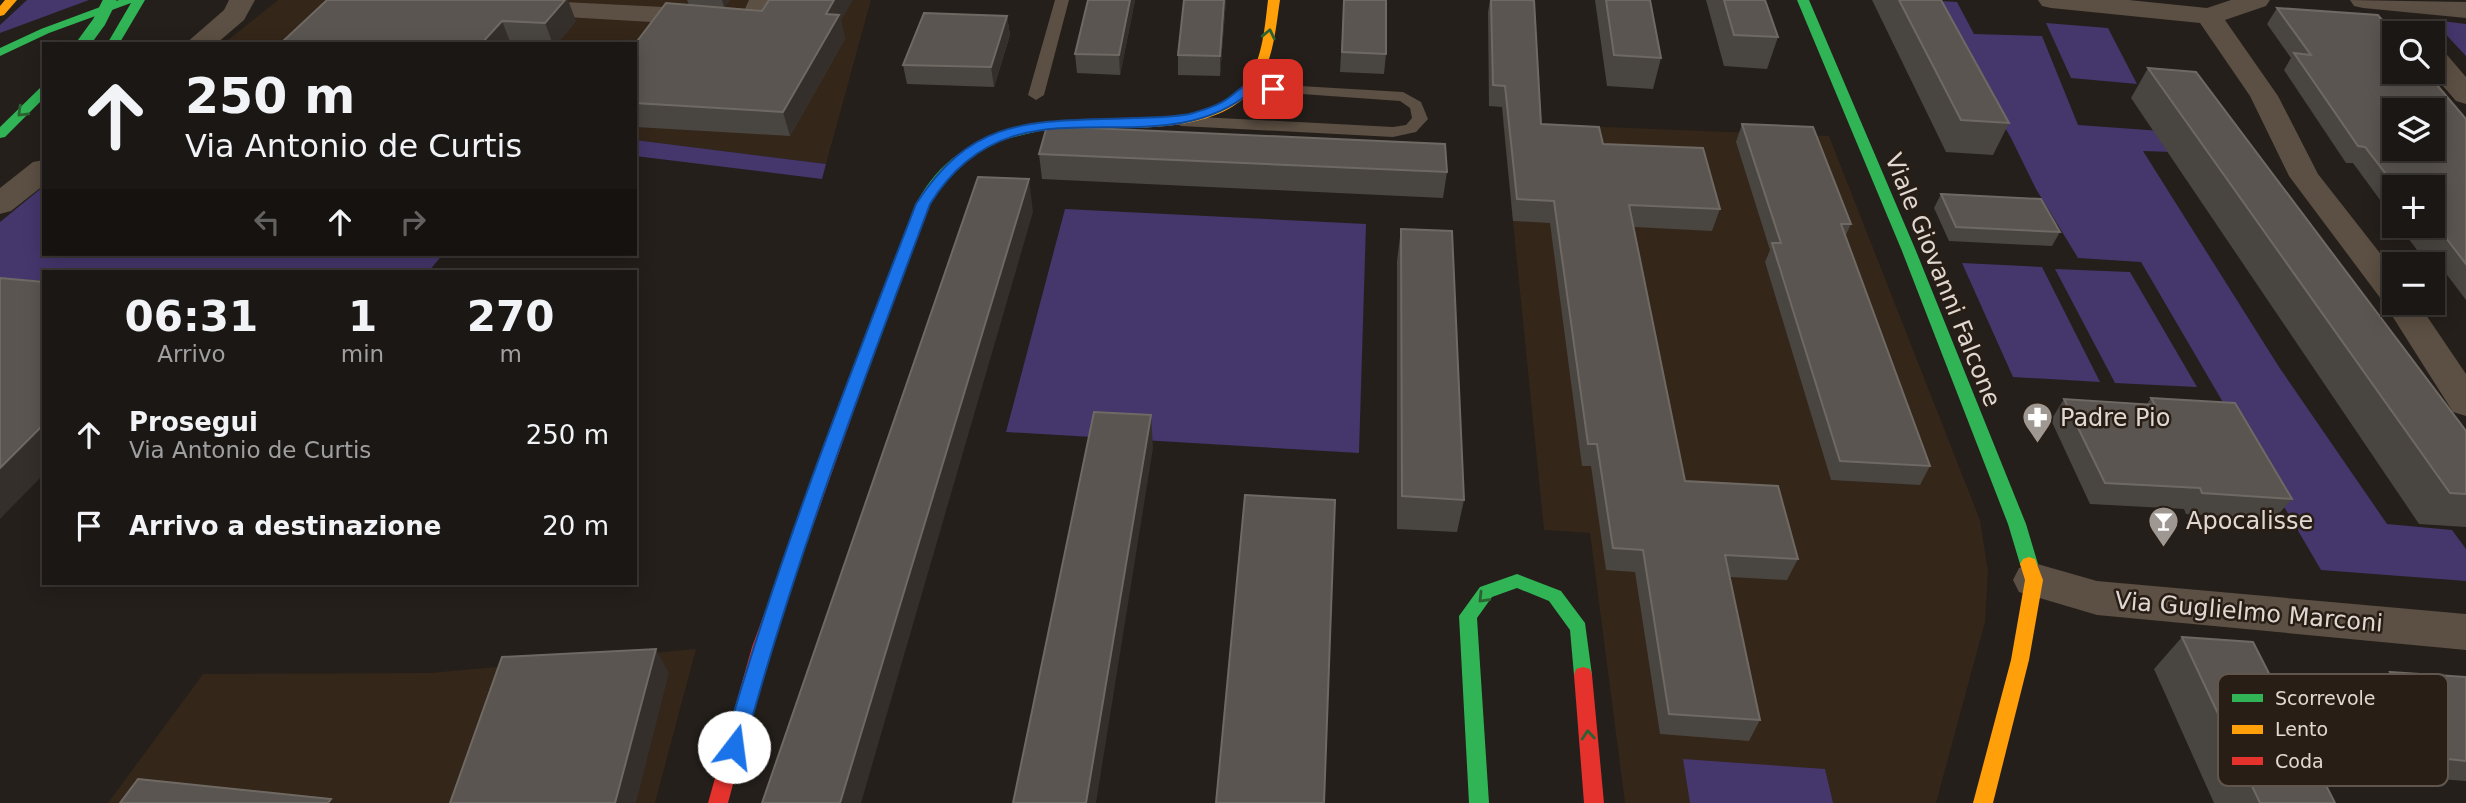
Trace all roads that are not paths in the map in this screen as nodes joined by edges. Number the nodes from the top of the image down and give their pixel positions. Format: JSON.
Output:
{"nodes":[{"id":1,"x":12,"y":0,"type":"edge"},
{"id":2,"x":110,"y":0,"type":"edge"},
{"id":3,"x":130,"y":0,"type":"edge"},
{"id":4,"x":139,"y":0,"type":"edge"},
{"id":5,"x":242,"y":0,"type":"edge"},
{"id":6,"x":762,"y":0,"type":"edge"},
{"id":7,"x":1062,"y":0,"type":"edge"},
{"id":8,"x":1274,"y":0,"type":"edge"},
{"id":9,"x":1803,"y":0,"type":"edge"},
{"id":10,"x":2051,"y":0,"type":"edge"},
{"id":11,"x":2258,"y":0,"type":"edge"},
{"id":12,"x":2375,"y":1,"type":"edge"},
{"id":13,"x":493,"y":6,"type":"edge"},
{"id":14,"x":2466,"y":10,"type":"edge"},
{"id":15,"x":0,"y":13,"type":"edge"},
{"id":16,"x":2209,"y":16,"type":"junction"},
{"id":17,"x":2399,"y":21,"type":"edge"},
{"id":18,"x":115,"y":41,"type":"edge"},
{"id":19,"x":84,"y":42,"type":"edge"},
{"id":20,"x":201,"y":42,"type":"edge"},
{"id":21,"x":0,"y":52,"type":"edge"},
{"id":22,"x":2445,"y":70,"type":"edge"},
{"id":23,"x":1249,"y":88,"type":"junction"},
{"id":24,"x":42,"y":93,"type":"edge"},
{"id":25,"x":1036,"y":95,"type":"dead end"},
{"id":26,"x":2466,"y":95,"type":"edge"},
{"id":27,"x":1170,"y":121,"type":"junction"},
{"id":28,"x":0,"y":134,"type":"edge"},
{"id":29,"x":42,"y":171,"type":"edge"},
{"id":30,"x":0,"y":204,"type":"edge"},
{"id":31,"x":2382,"y":278,"type":"edge"},
{"id":32,"x":2409,"y":315,"type":"edge"},
{"id":33,"x":2466,"y":403,"type":"edge"},
{"id":34,"x":2034,"y":580,"type":"junction"},
{"id":35,"x":2466,"y":632,"type":"edge"},
{"id":36,"x":718,"y":803,"type":"edge"},
{"id":37,"x":1479,"y":803,"type":"edge"},
{"id":38,"x":1594,"y":803,"type":"edge"},
{"id":39,"x":1983,"y":803,"type":"edge"}],
"edges":[{"from":1,"to":15,"type":"street"},
{"from":2,"to":19,"type":"street","bridge":true},
{"from":3,"to":21,"type":"street"},
{"from":4,"to":18,"type":"street"},
{"from":5,"to":20,"type":"street"},
{"from":6,"to":13,"type":"street"},
{"from":7,"to":25,"type":"lane"},
{"from":23,"to":8,"type":"street","one_way":true},
{"from":9,"to":34,"type":"street","name":"Viale Giovanni Falcone"},
{"from":10,"to":16,"type":"street"},
{"from":11,"to":16,"type":"street"},
{"from":12,"to":14,"type":"street"},
{"from":12,"to":17,"type":"street"},
{"from":16,"to":31,"type":"street"},
{"from":22,"to":26,"type":"street"},
{"from":23,"to":27,"type":"street"},
{"from":23,"to":27,"type":"lane"},
{"from":24,"to":28,"type":"street","one_way":true},
{"from":27,"to":36,"type":"street"},
{"from":29,"to":30,"type":"street"},
{"from":32,"to":33,"type":"street"},
{"from":34,"to":35,"type":"street","name":"Via Guglielmo Marconi"},
{"from":34,"to":39,"type":"street"},
{"from":38,"to":37,"type":"street","one_way":true}]}
